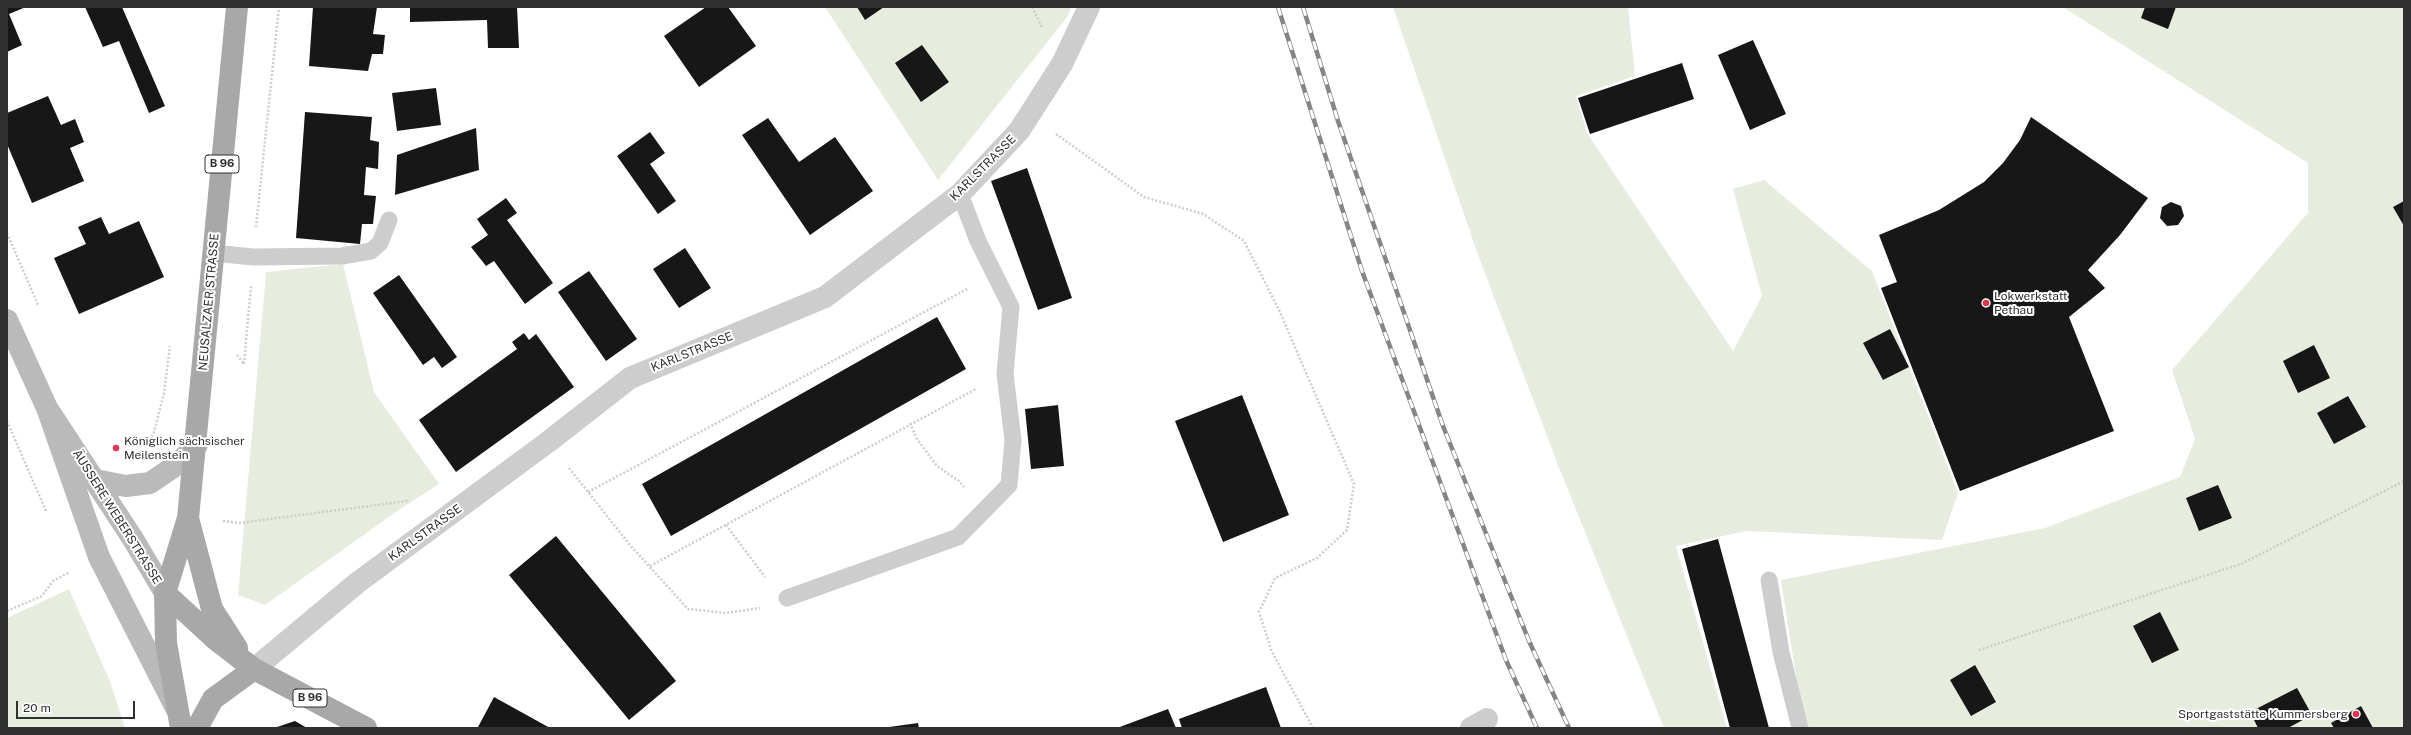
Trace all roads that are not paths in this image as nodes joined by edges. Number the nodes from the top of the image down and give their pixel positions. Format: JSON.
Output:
{"nodes":[{"id":1,"x":237,"y":7,"type":"edge"},
{"id":2,"x":1089,"y":7,"type":"edge"},
{"id":3,"x":960,"y":194,"type":"junction"},
{"id":4,"x":389,"y":220,"type":"dead end"},
{"id":5,"x":214,"y":252,"type":"junction"},
{"id":6,"x":7,"y":320,"type":"edge"},
{"id":7,"x":47,"y":408,"type":"junction"},
{"id":8,"x":197,"y":444,"type":"junction"},
{"id":9,"x":95,"y":480,"type":"junction"},
{"id":10,"x":188,"y":518,"type":"junction"},
{"id":11,"x":1769,"y":580,"type":"dead end"},
{"id":12,"x":165,"y":593,"type":"junction"},
{"id":13,"x":787,"y":598,"type":"road end"},
{"id":14,"x":254,"y":669,"type":"junction"},
{"id":15,"x":178,"y":718,"type":"edge"},
{"id":16,"x":197,"y":728,"type":"edge"},
{"id":17,"x":366,"y":728,"type":"edge"},
{"id":18,"x":1800,"y":728,"type":"edge"}],
"edges":[{"from":1,"to":5,"type":"main road","name":"NEUSALZAER STRASSE","number":"B 96"},
{"from":2,"to":3,"type":"street","name":"KARLSTRASSE"},
{"from":3,"to":13,"type":"lane"},
{"from":3,"to":14,"type":"street","name":"KARLSTRASSE"},
{"from":4,"to":5,"type":"lane"},
{"from":5,"to":8,"type":"main road","name":"NEUSALZAER STRASSE","number":"B 96"},
{"from":6,"to":7,"type":"main road","name":"ÄUSSERE WEBERSTRASSE"},
{"from":7,"to":9,"type":"main road","name":"ÄUSSERE WEBERSTRASSE"},
{"from":7,"to":15,"type":"main road"},
{"from":8,"to":9,"type":"main road"},
{"from":8,"to":10,"type":"main road","name":"NEUSALZAER STRASSE","number":"B 96"},
{"from":9,"to":12,"type":"main road","name":"ÄUSSERE WEBERSTRASSE"},
{"from":10,"to":12,"type":"main road","name":"NEUSALZAER STRASSE","number":"B 96"},
{"from":10,"to":14,"type":"main road"},
{"from":11,"to":18,"type":"lane"},
{"from":12,"to":14,"type":"main road","number":"B 96"},
{"from":12,"to":15,"type":"main road","name":"ÄUSSERE WEBERSTRASSE","number":"B 96"},
{"from":14,"to":16,"type":"main road"},
{"from":14,"to":17,"type":"main road","number":"B 96"}]}
